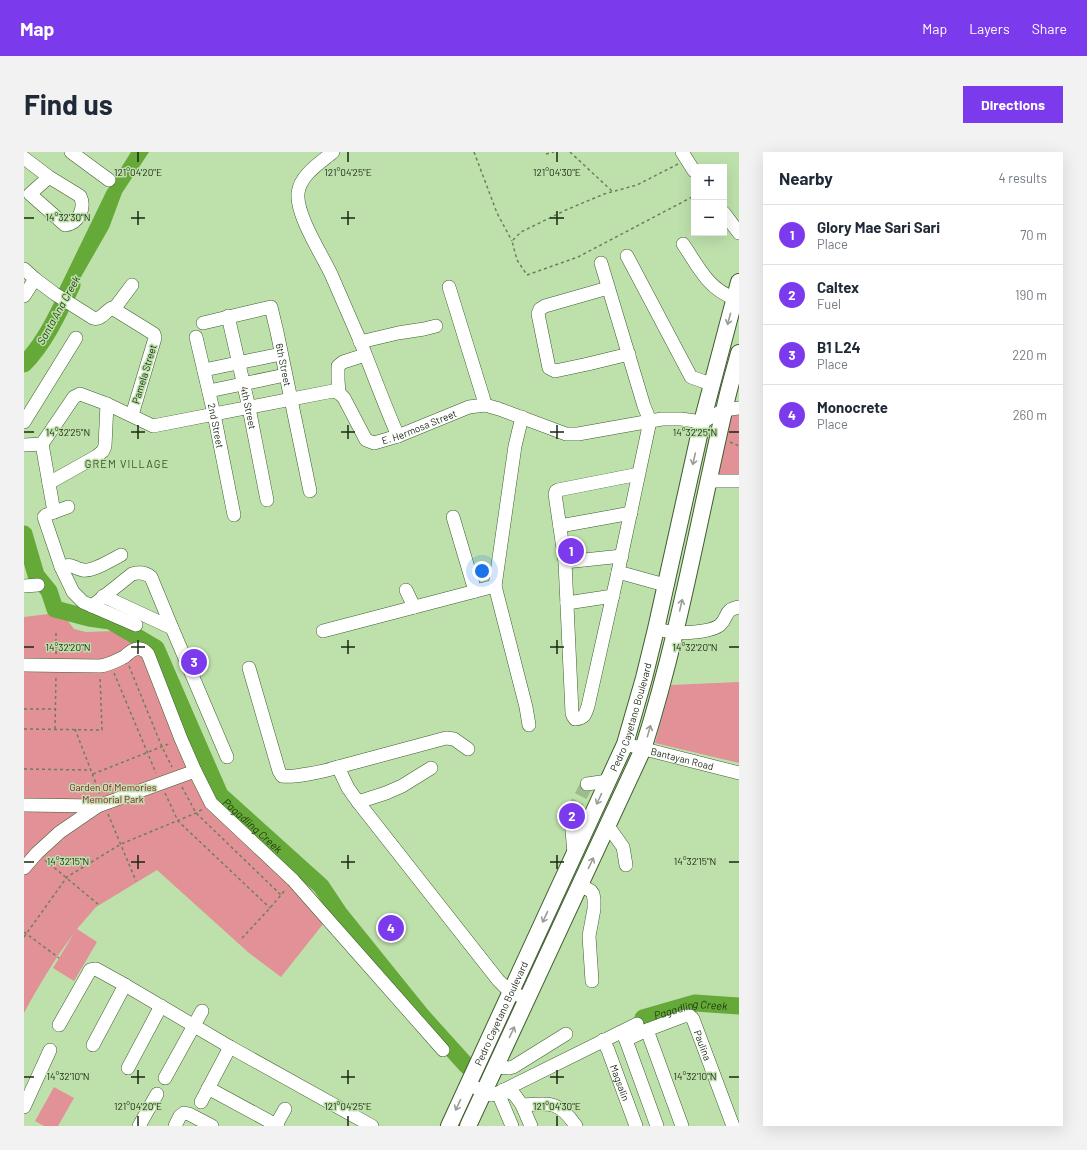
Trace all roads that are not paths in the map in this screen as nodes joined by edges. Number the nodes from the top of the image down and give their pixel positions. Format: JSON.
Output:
{"nodes":[{"id":1,"x":71,"y":152,"type":"edge"},
{"id":2,"x":333,"y":152,"type":"edge"},
{"id":3,"x":24,"y":158,"type":"edge"},
{"id":4,"x":49,"y":178,"type":"dead end"},
{"id":5,"x":109,"y":180,"type":"dead end"},
{"id":6,"x":727,"y":217,"type":"edge"},
{"id":7,"x":739,"y":233,"type":"edge"},
{"id":8,"x":683,"y":244,"type":"dead end"},
{"id":9,"x":627,"y":256,"type":"dead end"},
{"id":10,"x":601,"y":263,"type":"dead end"},
{"id":11,"x":24,"y":269,"type":"edge"},
{"id":12,"x":35,"y":279,"type":"junction"},
{"id":13,"x":739,"y":282,"type":"edge"},
{"id":14,"x":132,"y":285,"type":"dead end"},
{"id":15,"x":448,"y":287,"type":"dead end"},
{"id":16,"x":608,"y":288,"type":"junction"},
{"id":17,"x":24,"y":296,"type":"edge"},
{"id":18,"x":734,"y":298,"type":"junction"},
{"id":19,"x":114,"y":309,"type":"junction"},
{"id":20,"x":228,"y":316,"type":"junction"},
{"id":21,"x":203,"y":323,"type":"dead end"},
{"id":22,"x":436,"y":326,"type":"dead end"},
{"id":23,"x":196,"y":337,"type":"dead end"},
{"id":24,"x":76,"y":338,"type":"dead end"},
{"id":25,"x":360,"y":342,"type":"junction"},
{"id":26,"x":739,"y":353,"type":"edge"},
{"id":27,"x":281,"y":354,"type":"junction"},
{"id":28,"x":628,"y":354,"type":"junction"},
{"id":29,"x":365,"y":355,"type":"junction"},
{"id":30,"x":238,"y":362,"type":"junction"},
{"id":31,"x":204,"y":370,"type":"junction"},
{"id":32,"x":285,"y":375,"type":"junction"},
{"id":33,"x":244,"y":384,"type":"junction"},
{"id":34,"x":711,"y":384,"type":"junction"},
{"id":35,"x":209,"y":391,"type":"junction"},
{"id":36,"x":339,"y":393,"type":"junction"},
{"id":37,"x":291,"y":400,"type":"junction"},
{"id":38,"x":106,"y":404,"type":"junction"},
{"id":39,"x":484,"y":405,"type":"junction"},
{"id":40,"x":249,"y":408,"type":"junction"},
{"id":41,"x":731,"y":409,"type":"edge"},
{"id":42,"x":214,"y":414,"type":"junction"},
{"id":43,"x":132,"y":415,"type":"junction"},
{"id":44,"x":522,"y":417,"type":"junction"},
{"id":45,"x":650,"y":421,"type":"junction"},
{"id":46,"x":24,"y":422,"type":"edge"},
{"id":47,"x":702,"y":422,"type":"junction"},
{"id":48,"x":398,"y":436,"type":"junction"},
{"id":49,"x":42,"y":444,"type":"junction"},
{"id":50,"x":24,"y":445,"type":"edge"},
{"id":51,"x":639,"y":474,"type":"junction"},
{"id":52,"x":708,"y":481,"type":"junction"},
{"id":53,"x":739,"y":481,"type":"edge"},
{"id":54,"x":49,"y":483,"type":"junction"},
{"id":55,"x":310,"y":491,"type":"dead end"},
{"id":56,"x":267,"y":500,"type":"dead end"},
{"id":57,"x":68,"y":507,"type":"dead end"},
{"id":58,"x":54,"y":512,"type":"junction"},
{"id":59,"x":631,"y":513,"type":"junction"},
{"id":60,"x":234,"y":515,"type":"dead end"},
{"id":61,"x":453,"y":516,"type":"dead end"},
{"id":62,"x":560,"y":526,"type":"junction"},
{"id":63,"x":121,"y":555,"type":"dead end"},
{"id":64,"x":622,"y":556,"type":"junction"},
{"id":65,"x":565,"y":562,"type":"junction"},
{"id":66,"x":61,"y":567,"type":"junction"},
{"id":67,"x":618,"y":572,"type":"junction"},
{"id":68,"x":38,"y":585,"type":"dead end"},
{"id":69,"x":665,"y":585,"type":"junction"},
{"id":70,"x":24,"y":586,"type":"edge"},
{"id":71,"x":495,"y":586,"type":"junction"},
{"id":72,"x":406,"y":590,"type":"dead end"},
{"id":73,"x":475,"y":591,"type":"junction"},
{"id":74,"x":104,"y":596,"type":"junction"},
{"id":75,"x":613,"y":596,"type":"junction"},
{"id":76,"x":567,"y":603,"type":"junction"},
{"id":77,"x":92,"y":606,"type":"junction"},
{"id":78,"x":739,"y":607,"type":"edge"},
{"id":79,"x":414,"y":608,"type":"junction"},
{"id":80,"x":136,"y":625,"type":"dead end"},
{"id":81,"x":172,"y":628,"type":"junction"},
{"id":82,"x":656,"y":629,"type":"junction"},
{"id":83,"x":323,"y":631,"type":"dead end"},
{"id":84,"x":674,"y":633,"type":"junction"},
{"id":85,"x":24,"y":665,"type":"edge"},
{"id":86,"x":249,"y":668,"type":"dead end"},
{"id":87,"x":529,"y":725,"type":"dead end"},
{"id":88,"x":625,"y":744,"type":"junction"},
{"id":89,"x":468,"y":749,"type":"dead end"},
{"id":90,"x":643,"y":749,"type":"junction"},
{"id":91,"x":227,"y":757,"type":"dead end"},
{"id":92,"x":338,"y":767,"type":"junction"},
{"id":93,"x":431,"y":768,"type":"dead end"},
{"id":94,"x":195,"y":771,"type":"junction"},
{"id":95,"x":739,"y":773,"type":"edge"},
{"id":96,"x":608,"y":781,"type":"junction"},
{"id":97,"x":587,"y":784,"type":"dead end"},
{"id":98,"x":358,"y":802,"type":"junction"},
{"id":99,"x":24,"y":805,"type":"edge"},
{"id":100,"x":98,"y":806,"type":"junction"},
{"id":101,"x":572,"y":813,"type":"tunnel mouth"},
{"id":102,"x":608,"y":826,"type":"junction"},
{"id":103,"x":574,"y":853,"type":"junction"},
{"id":104,"x":626,"y":865,"type":"dead end"},
{"id":105,"x":24,"y":868,"type":"edge"},
{"id":106,"x":580,"y":885,"type":"junction"},
{"id":107,"x":592,"y":981,"type":"dead end"},
{"id":108,"x":126,"y":985,"type":"junction"},
{"id":109,"x":510,"y":992,"type":"junction"},
{"id":110,"x":528,"y":999,"type":"junction"},
{"id":111,"x":162,"y":1006,"type":"junction"},
{"id":112,"x":202,"y":1011,"type":"dead end"},
{"id":113,"x":59,"y":1025,"type":"dead end"},
{"id":114,"x":194,"y":1025,"type":"junction"},
{"id":115,"x":642,"y":1027,"type":"junction"},
{"id":116,"x":566,"y":1034,"type":"dead end"},
{"id":117,"x":624,"y":1036,"type":"junction"},
{"id":118,"x":603,"y":1040,"type":"junction"},
{"id":119,"x":93,"y":1045,"type":"dead end"},
{"id":120,"x":230,"y":1047,"type":"junction"},
{"id":121,"x":50,"y":1050,"type":"dead end"},
{"id":122,"x":443,"y":1050,"type":"dead end"},
{"id":123,"x":496,"y":1067,"type":"junction"},
{"id":124,"x":128,"y":1068,"type":"dead end"},
{"id":125,"x":165,"y":1078,"type":"dead end"},
{"id":126,"x":468,"y":1084,"type":"junction"},
{"id":127,"x":208,"y":1088,"type":"junction"},
{"id":128,"x":495,"y":1092,"type":"junction"},
{"id":129,"x":157,"y":1094,"type":"dead end"},
{"id":130,"x":201,"y":1102,"type":"dead end"},
{"id":131,"x":522,"y":1106,"type":"junction"},
{"id":132,"x":24,"y":1107,"type":"edge"},
{"id":133,"x":285,"y":1109,"type":"dead end"},
{"id":134,"x":277,"y":1125,"type":"edge"},
{"id":135,"x":368,"y":1125,"type":"edge"},
{"id":136,"x":677,"y":1125,"type":"edge"},
{"id":137,"x":139,"y":1126,"type":"edge"},
{"id":138,"x":175,"y":1126,"type":"edge"},
{"id":139,"x":212,"y":1126,"type":"edge"},
{"id":140,"x":449,"y":1126,"type":"edge"},
{"id":141,"x":468,"y":1126,"type":"edge"},
{"id":142,"x":512,"y":1126,"type":"edge"},
{"id":143,"x":531,"y":1126,"type":"edge"},
{"id":144,"x":576,"y":1126,"type":"edge"},
{"id":145,"x":636,"y":1126,"type":"edge"},
{"id":146,"x":657,"y":1126,"type":"edge"},
{"id":147,"x":733,"y":1126,"type":"edge"}],
"edges":[{"from":1,"to":5,"type":"street"},
{"from":2,"to":25,"type":"street"},
{"from":3,"to":4,"type":"street"},
{"from":6,"to":7,"type":"street"},
{"from":8,"to":18,"type":"street"},
{"from":9,"to":34,"type":"street"},
{"from":10,"to":16,"type":"street"},
{"from":11,"to":12,"type":"street"},
{"from":12,"to":17,"type":"street"},
{"from":12,"to":19,"type":"street"},
{"from":13,"to":18,"type":"main road","name":"Pedro Cayetano Boulevard"},
{"from":14,"to":19,"type":"street"},
{"from":15,"to":39,"type":"street"},
{"from":16,"to":28,"type":"street"},
{"from":16,"to":28,"type":"street"},
{"from":18,"to":34,"type":"main road","name":"Pedro Cayetano Boulevard","one_way":true},
{"from":19,"to":43,"type":"street","name":"Pamela Street"},
{"from":20,"to":21,"type":"street","name":"6th Street"},
{"from":20,"to":27,"type":"street","name":"6th Street"},
{"from":20,"to":30,"type":"street","name":"4th Street"},
{"from":22,"to":25,"type":"street"},
{"from":23,"to":31,"type":"street","name":"2nd Street"},
{"from":24,"to":46,"type":"street"},
{"from":25,"to":29,"type":"street"},
{"from":26,"to":41,"type":"main road","name":"Pedro Cayetano Boulevard"},
{"from":27,"to":30,"type":"street"},
{"from":27,"to":32,"type":"street","name":"6th Street"},
{"from":28,"to":45,"type":"street"},
{"from":29,"to":36,"type":"street"},
{"from":29,"to":48,"type":"street"},
{"from":30,"to":31,"type":"street"},
{"from":30,"to":33,"type":"street","name":"4th Street"},
{"from":31,"to":35,"type":"street","name":"2nd Street"},
{"from":32,"to":33,"type":"street"},
{"from":32,"to":37,"type":"street","name":"6th Street"},
{"from":33,"to":35,"type":"street"},
{"from":33,"to":40,"type":"street","name":"4th Street"},
{"from":34,"to":47,"type":"main road","name":"Pedro Cayetano Boulevard"},
{"from":35,"to":42,"type":"street","name":"2nd Street"},
{"from":36,"to":37,"type":"street"},
{"from":36,"to":48,"type":"street","name":"E. Hermosa Street"},
{"from":37,"to":40,"type":"street"},
{"from":37,"to":55,"type":"street","name":"6th Street"},
{"from":38,"to":43,"type":"street"},
{"from":38,"to":49,"type":"street"},
{"from":38,"to":54,"type":"street"},
{"from":39,"to":44,"type":"street","name":"E. Hermosa Street"},
{"from":39,"to":48,"type":"street","name":"E. Hermosa Street"},
{"from":40,"to":42,"type":"street"},
{"from":40,"to":56,"type":"street","name":"4th Street"},
{"from":41,"to":47,"type":"street"},
{"from":41,"to":52,"type":"main road","name":"Pedro Cayetano Boulevard"},
{"from":42,"to":43,"type":"street"},
{"from":42,"to":60,"type":"street","name":"2nd Street"},
{"from":44,"to":45,"type":"street","name":"E. Hermosa Street"},
{"from":44,"to":71,"type":"street"},
{"from":45,"to":47,"type":"street","name":"E. Hermosa Street"},
{"from":45,"to":51,"type":"street"},
{"from":47,"to":69,"type":"main road","name":"Pedro Cayetano Boulevard","one_way":true},
{"from":49,"to":50,"type":"street"},
{"from":49,"to":54,"type":"street"},
{"from":51,"to":59,"type":"street"},
{"from":51,"to":62,"type":"street"},
{"from":52,"to":53,"type":"street"},
{"from":84,"to":52,"type":"main road","name":"Pedro Cayetano Boulevard","one_way":true},
{"from":54,"to":58,"type":"street"},
{"from":57,"to":58,"type":"street"},
{"from":58,"to":66,"type":"street"},
{"from":59,"to":62,"type":"street"},
{"from":59,"to":64,"type":"street"},
{"from":61,"to":73,"type":"street"},
{"from":62,"to":65,"type":"street"},
{"from":63,"to":66,"type":"street"},
{"from":64,"to":65,"type":"street"},
{"from":64,"to":67,"type":"street"},
{"from":65,"to":76,"type":"street"},
{"from":66,"to":77,"type":"street"},
{"from":67,"to":69,"type":"street"},
{"from":67,"to":75,"type":"street"},
{"from":68,"to":70,"type":"street"},
{"from":69,"to":82,"type":"main road","name":"Pedro Cayetano Boulevard"},
{"from":71,"to":73,"type":"street"},
{"from":71,"to":87,"type":"street"},
{"from":72,"to":79,"type":"street"},
{"from":73,"to":79,"type":"street"},
{"from":74,"to":77,"type":"street"},
{"from":74,"to":81,"type":"street"},
{"from":74,"to":81,"type":"street"},
{"from":75,"to":76,"type":"street"},
{"from":75,"to":76,"type":"street"},
{"from":77,"to":80,"type":"street"},
{"from":78,"to":84,"type":"street"},
{"from":79,"to":83,"type":"street"},
{"from":81,"to":91,"type":"street"},
{"from":82,"to":84,"type":"street"},
{"from":82,"to":88,"type":"main road","name":"Pedro Cayetano Boulevard"},
{"from":90,"to":84,"type":"main road","name":"Pedro Cayetano Boulevard","one_way":true},
{"from":85,"to":94,"type":"street"},
{"from":86,"to":92,"type":"street"},
{"from":88,"to":90,"type":"street","name":"Bantayan Road"},
{"from":88,"to":96,"type":"main road","name":"Pedro Cayetano Boulevard"},
{"from":89,"to":92,"type":"street"},
{"from":90,"to":95,"type":"street","name":"Bantayan Road"},
{"from":90,"to":102,"type":"main road","name":"Pedro Cayetano Boulevard"},
{"from":92,"to":98,"type":"street"},
{"from":93,"to":98,"type":"street"},
{"from":94,"to":100,"type":"street"},
{"from":94,"to":122,"type":"street"},
{"from":96,"to":97,"type":"street"},
{"from":96,"to":103,"type":"main road","name":"Pedro Cayetano Boulevard","one_way":true},
{"from":98,"to":109,"type":"street"},
{"from":99,"to":100,"type":"street"},
{"from":100,"to":105,"type":"street"},
{"from":101,"to":103,"type":"street"},
{"from":102,"to":104,"type":"street"},
{"from":106,"to":102,"type":"main road","name":"Pedro Cayetano Boulevard","one_way":true},
{"from":103,"to":109,"type":"main road","name":"Pedro Cayetano Boulevard","one_way":true},
{"from":106,"to":107,"type":"street"},
{"from":106,"to":110,"type":"main road","name":"Pedro Cayetano Boulevard"},
{"from":108,"to":111,"type":"street"},
{"from":108,"to":113,"type":"street"},
{"from":108,"to":119,"type":"street"},
{"from":109,"to":110,"type":"street"},
{"from":109,"to":126,"type":"main road","name":"Pedro Cayetano Boulevard"},
{"from":123,"to":110,"type":"main road","name":"Pedro Cayetano Boulevard","one_way":true},
{"from":111,"to":114,"type":"street"},
{"from":111,"to":124,"type":"street"},
{"from":112,"to":114,"type":"street"},
{"from":114,"to":120,"type":"street"},
{"from":114,"to":125,"type":"street"},
{"from":115,"to":117,"type":"street"},
{"from":115,"to":136,"type":"street"},
{"from":115,"to":147,"type":"street","name":"Paulina"},
{"from":116,"to":123,"type":"street"},
{"from":117,"to":118,"type":"street"},
{"from":117,"to":146,"type":"street"},
{"from":118,"to":128,"type":"street"},
{"from":118,"to":145,"type":"street","name":"Magsalin"},
{"from":120,"to":127,"type":"street"},
{"from":120,"to":135,"type":"street"},
{"from":121,"to":132,"type":"street"},
{"from":123,"to":128,"type":"main road","name":"Pedro Cayetano Boulevard"},
{"from":126,"to":128,"type":"street"},
{"from":126,"to":140,"type":"main road","name":"Pedro Cayetano Boulevard","one_way":true},
{"from":127,"to":130,"type":"street"},
{"from":127,"to":134,"type":"street"},
{"from":128,"to":131,"type":"street"},
{"from":128,"to":141,"type":"main road","name":"Pedro Cayetano Boulevard"},
{"from":128,"to":142,"type":"street"},
{"from":129,"to":137,"type":"street"},
{"from":131,"to":143,"type":"street"},
{"from":131,"to":144,"type":"street"},
{"from":133,"to":134,"type":"street"},
{"from":138,"to":139,"type":"street"}]}
